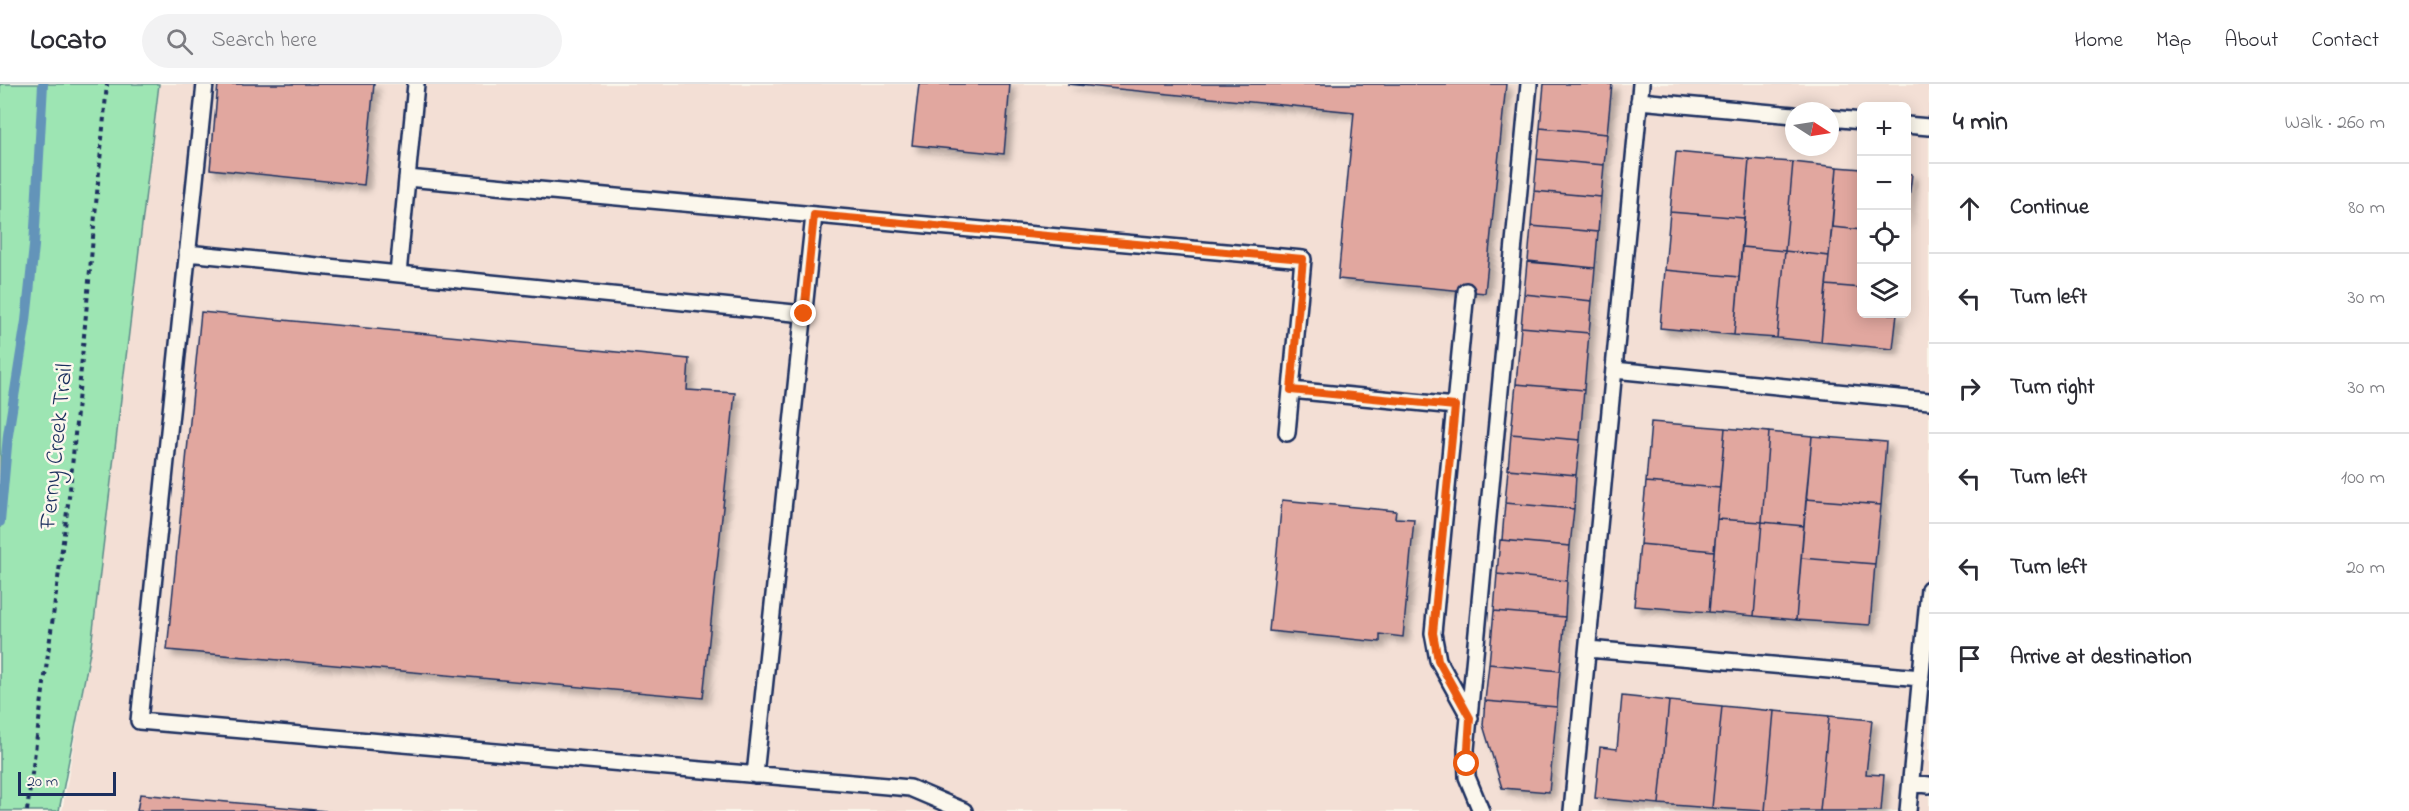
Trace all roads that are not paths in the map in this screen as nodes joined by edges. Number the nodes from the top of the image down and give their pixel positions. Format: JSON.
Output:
{"nodes":[{"id":1,"x":205,"y":84,"type":"edge"},
{"id":2,"x":416,"y":84,"type":"edge"},
{"id":3,"x":1530,"y":84,"type":"edge"},
{"id":4,"x":1641,"y":84,"type":"edge"},
{"id":5,"x":1639,"y":101,"type":"junction"},
{"id":6,"x":1785,"y":114,"type":"edge"},
{"id":7,"x":1839,"y":119,"type":"edge"},
{"id":8,"x":1857,"y":121,"type":"edge"},
{"id":9,"x":1911,"y":125,"type":"edge"},
{"id":10,"x":1929,"y":127,"type":"edge"},
{"id":11,"x":407,"y":178,"type":"junction"},
{"id":12,"x":814,"y":215,"type":"junction"},
{"id":13,"x":187,"y":253,"type":"junction"},
{"id":14,"x":398,"y":274,"type":"junction"},
{"id":15,"x":1466,"y":291,"type":"dead end"},
{"id":16,"x":804,"y":314,"type":"junction"},
{"id":17,"x":1614,"y":370,"type":"junction"},
{"id":18,"x":1291,"y":390,"type":"junction"},
{"id":19,"x":1929,"y":401,"type":"edge"},
{"id":20,"x":1455,"y":406,"type":"junction"},
{"id":21,"x":1287,"y":433,"type":"dead end"},
{"id":22,"x":1929,"y":589,"type":"edge"},
{"id":23,"x":1588,"y":649,"type":"junction"},
{"id":24,"x":1921,"y":678,"type":"junction"},
{"id":25,"x":1470,"y":718,"type":"junction"},
{"id":26,"x":755,"y":775,"type":"junction"},
{"id":27,"x":1911,"y":783,"type":"junction"},
{"id":28,"x":1929,"y":785,"type":"edge"},
{"id":29,"x":964,"y":811,"type":"edge"},
{"id":30,"x":1481,"y":811,"type":"edge"},
{"id":31,"x":1572,"y":811,"type":"edge"},
{"id":32,"x":1908,"y":811,"type":"edge"}],
"edges":[{"from":1,"to":13,"type":"lane"},
{"from":2,"to":11,"type":"lane"},
{"from":3,"to":25,"type":"lane"},
{"from":4,"to":5,"type":"lane"},
{"from":5,"to":6,"type":"lane"},
{"from":5,"to":17,"type":"lane"},
{"from":7,"to":8,"type":"lane"},
{"from":9,"to":10,"type":"lane"},
{"from":11,"to":12,"type":"lane"},
{"from":11,"to":14,"type":"lane"},
{"from":12,"to":16,"type":"lane"},
{"from":12,"to":18,"type":"lane"},
{"from":13,"to":14,"type":"lane"},
{"from":13,"to":26,"type":"lane"},
{"from":14,"to":16,"type":"lane"},
{"from":15,"to":20,"type":"lane"},
{"from":16,"to":26,"type":"lane"},
{"from":17,"to":19,"type":"lane"},
{"from":17,"to":23,"type":"lane"},
{"from":18,"to":20,"type":"lane"},
{"from":18,"to":21,"type":"lane"},
{"from":20,"to":25,"type":"lane"},
{"from":22,"to":24,"type":"lane"},
{"from":23,"to":24,"type":"lane"},
{"from":23,"to":31,"type":"lane"},
{"from":24,"to":27,"type":"lane"},
{"from":25,"to":30,"type":"lane"},
{"from":26,"to":29,"type":"lane"},
{"from":27,"to":28,"type":"lane"},
{"from":27,"to":32,"type":"lane"}]}
